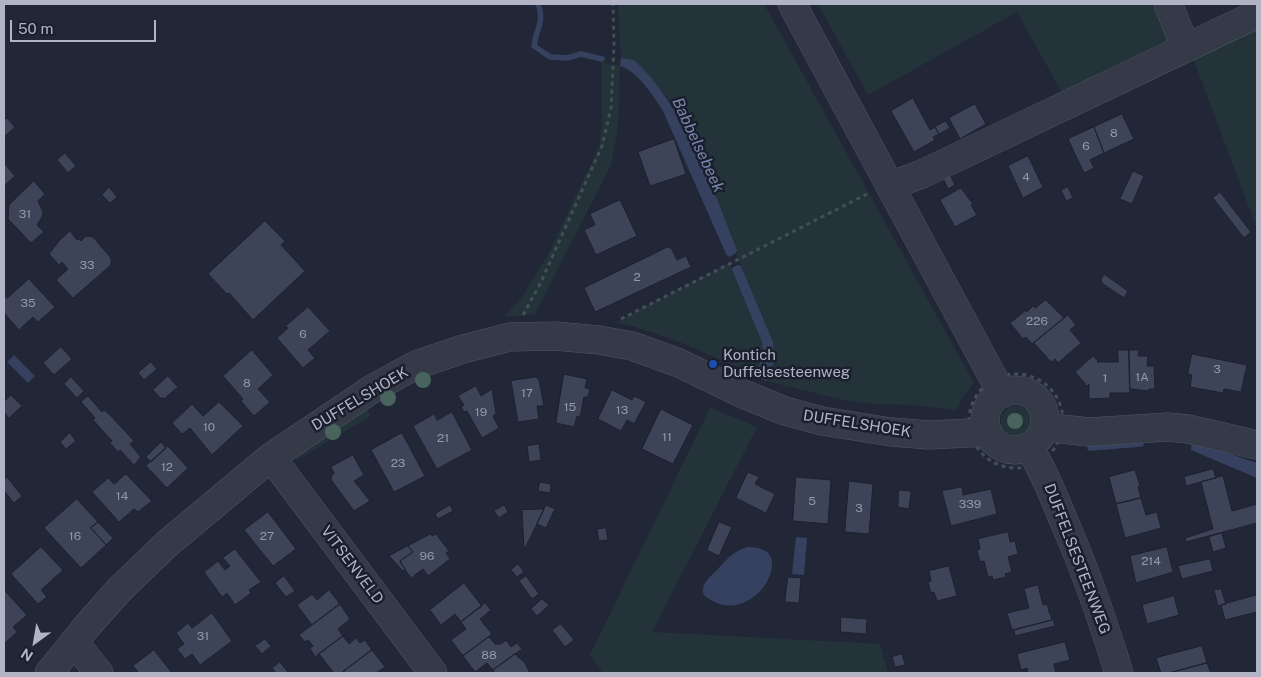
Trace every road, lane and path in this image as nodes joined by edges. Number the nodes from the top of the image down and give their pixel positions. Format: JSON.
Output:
{"nodes":[{"id":1,"x":613,"y":4,"type":"edge"},
{"id":2,"x":792,"y":4,"type":"edge"},
{"id":3,"x":1168,"y":4,"type":"edge"},
{"id":4,"x":1257,"y":14,"type":"edge"},
{"id":5,"x":1186,"y":48,"type":"junction"},
{"id":6,"x":890,"y":186,"type":"junction"},
{"id":7,"x":510,"y":337,"type":"junction"},
{"id":8,"x":599,"y":340,"type":"junction"},
{"id":9,"x":997,"y":386,"type":"junction"},
{"id":10,"x":979,"y":433,"type":"junction"},
{"id":11,"x":1043,"y":441,"type":"junction"},
{"id":12,"x":1257,"y":444,"type":"edge"},
{"id":13,"x":271,"y":457,"type":"junction"},
{"id":14,"x":74,"y":642,"type":"junction"},
{"id":15,"x":49,"y":673,"type":"edge"},
{"id":16,"x":99,"y":673,"type":"edge"},
{"id":17,"x":434,"y":673,"type":"edge"},
{"id":18,"x":1118,"y":673,"type":"edge"}],
"edges":[{"from":1,"to":7,"type":"path"},
{"from":2,"to":6,"type":"street"},
{"from":3,"to":5,"type":"street"},
{"from":4,"to":5,"type":"street"},
{"from":5,"to":6,"type":"street"},
{"from":6,"to":8,"type":"path"},
{"from":6,"to":9,"type":"street"},
{"from":7,"to":8,"type":"street","name":"DUFFELSHOEK"},
{"from":7,"to":13,"type":"street","name":"DUFFELSHOEK"},
{"from":8,"to":10,"type":"street","name":"DUFFELSHOEK"},
{"from":9,"to":10,"type":"street"},
{"from":9,"to":10,"type":"path"},
{"from":9,"to":11,"type":"street","name":"DUFFELSESTEENWEG"},
{"from":9,"to":11,"type":"path"},
{"from":10,"to":11,"type":"street"},
{"from":10,"to":11,"type":"path"},
{"from":11,"to":12,"type":"street"},
{"from":11,"to":18,"type":"street","name":"DUFFELSESTEENWEG"},
{"from":13,"to":14,"type":"street","name":"DUFFELSHOEK"},
{"from":13,"to":17,"type":"street","name":"VITSENVELD"},
{"from":14,"to":15,"type":"street","name":"DUFFELSHOEK"},
{"from":14,"to":16,"type":"street"}]}
